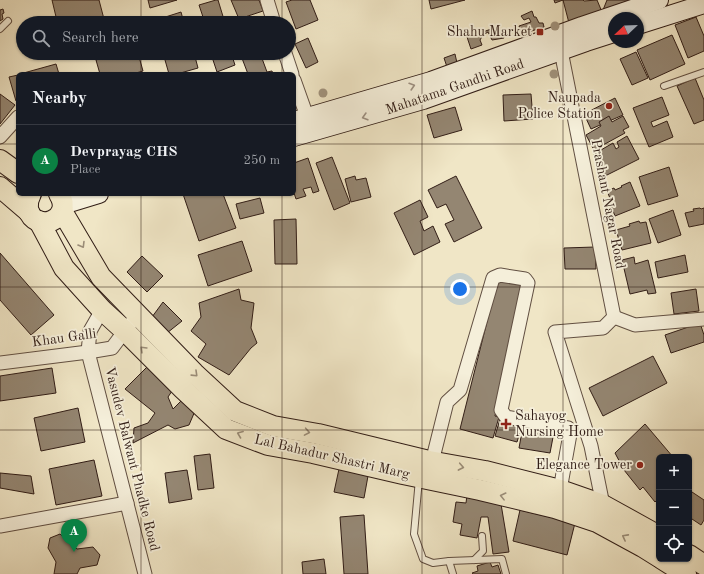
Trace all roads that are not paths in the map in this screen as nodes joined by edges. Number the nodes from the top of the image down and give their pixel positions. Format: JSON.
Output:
{"nodes":[{"id":1,"x":267,"y":0,"type":"edge"},
{"id":2,"x":659,"y":0,"type":"edge"},
{"id":3,"x":678,"y":0,"type":"edge"},
{"id":4,"x":704,"y":4,"type":"edge"},
{"id":5,"x":644,"y":12,"type":"edge"},
{"id":6,"x":272,"y":16,"type":"edge"},
{"id":7,"x":8,"y":21,"type":"dead end"},
{"id":8,"x":644,"y":23,"type":"edge"},
{"id":9,"x":608,"y":25,"type":"edge"},
{"id":10,"x":0,"y":29,"type":"edge"},
{"id":11,"x":608,"y":34,"type":"edge"},
{"id":12,"x":568,"y":38,"type":"junction"},
{"id":13,"x":287,"y":60,"type":"edge"},
{"id":14,"x":291,"y":72,"type":"edge"},
{"id":15,"x":704,"y":72,"type":"edge"},
{"id":16,"x":664,"y":86,"type":"dead end"},
{"id":17,"x":296,"y":89,"type":"edge"},
{"id":18,"x":16,"y":120,"type":"edge"},
{"id":19,"x":304,"y":123,"type":"edge"},
{"id":20,"x":296,"y":134,"type":"edge"},
{"id":21,"x":0,"y":137,"type":"edge"},
{"id":22,"x":0,"y":160,"type":"edge"},
{"id":23,"x":16,"y":172,"type":"edge"},
{"id":24,"x":0,"y":187,"type":"edge"},
{"id":25,"x":86,"y":196,"type":"edge"},
{"id":26,"x":61,"y":200,"type":"edge"},
{"id":27,"x":33,"y":209,"type":"edge"},
{"id":28,"x":102,"y":310,"type":"junction"},
{"id":29,"x":136,"y":314,"type":"junction"},
{"id":30,"x":614,"y":317,"type":"junction"},
{"id":31,"x":704,"y":319,"type":"edge"},
{"id":32,"x":125,"y":331,"type":"junction"},
{"id":33,"x":88,"y":352,"type":"junction"},
{"id":34,"x":0,"y":363,"type":"edge"},
{"id":35,"x":424,"y":469,"type":"junction"},
{"id":36,"x":560,"y":490,"type":"junction"},
{"id":37,"x":127,"y":502,"type":"junction"},
{"id":38,"x":603,"y":505,"type":"junction"},
{"id":39,"x":0,"y":526,"type":"edge"},
{"id":40,"x":656,"y":534,"type":"edge"},
{"id":41,"x":482,"y":536,"type":"dead end"},
{"id":42,"x":656,"y":555,"type":"edge"},
{"id":43,"x":692,"y":558,"type":"edge"},
{"id":44,"x":474,"y":560,"type":"junction"},
{"id":45,"x":449,"y":561,"type":"junction"},
{"id":46,"x":667,"y":562,"type":"edge"},
{"id":47,"x":704,"y":565,"type":"edge"},
{"id":48,"x":145,"y":574,"type":"edge"},
{"id":49,"x":453,"y":574,"type":"edge"},
{"id":50,"x":506,"y":574,"type":"edge"},
{"id":51,"x":686,"y":574,"type":"edge"}],
"edges":[{"from":1,"to":6,"type":"street"},
{"from":2,"to":12,"type":"main road","name":"Mahatama Gandhi Road"},
{"from":3,"to":5,"type":"main road"},
{"from":4,"to":8,"type":"main road"},
{"from":7,"to":10,"type":"lane"},
{"from":9,"to":12,"type":"main road"},
{"from":11,"to":12,"type":"main road","name":"Mahatama Gandhi Road"},
{"from":12,"to":19,"type":"main road","name":"Mahatama Gandhi Road"},
{"from":12,"to":30,"type":"street","name":"Prashant Nagar Road"},
{"from":13,"to":14,"type":"street"},
{"from":15,"to":16,"type":"lane"},
{"from":17,"to":19,"type":"street"},
{"from":18,"to":21,"type":"street"},
{"from":19,"to":20,"type":"main road","name":"Mahatama Gandhi Road"},
{"from":22,"to":23,"type":"main road"},
{"from":24,"to":27,"type":"main road","name":"Lal Bahadur Shastri Marg"},
{"from":25,"to":26,"type":"main road"},
{"from":26,"to":27,"type":"main road"},
{"from":26,"to":29,"type":"main road","name":"Lal Bahadur Shastri Marg","one_way":true},
{"from":27,"to":28,"type":"main road","name":"Lal Bahadur Shastri Marg"},
{"from":28,"to":32,"type":"main road","name":"Lal Bahadur Shastri Marg"},
{"from":28,"to":33,"type":"street"},
{"from":29,"to":32,"type":"street","name":"Khau Galli"},
{"from":29,"to":35,"type":"main road","name":"Lal Bahadur Shastri Marg","one_way":true},
{"from":30,"to":31,"type":"street"},
{"from":30,"to":38,"type":"street"},
{"from":32,"to":33,"type":"street","name":"Khau Galli"},
{"from":35,"to":32,"type":"main road","name":"Lal Bahadur Shastri Marg","one_way":true},
{"from":33,"to":34,"type":"street","name":"Khau Galli"},
{"from":33,"to":37,"type":"street","name":"Vasudev Balwant Phadke Road"},
{"from":35,"to":36,"type":"main road","name":"Lal Bahadur Shastri Marg","one_way":true},
{"from":35,"to":36,"type":"street"},
{"from":42,"to":35,"type":"main road","name":"Lal Bahadur Shastri Marg","one_way":true},
{"from":35,"to":45,"type":"lane"},
{"from":36,"to":38,"type":"main road","name":"Lal Bahadur Shastri Marg"},
{"from":37,"to":39,"type":"street"},
{"from":37,"to":48,"type":"street","name":"Vasudev Balwant Phadke Road"},
{"from":38,"to":40,"type":"main road","name":"Lal Bahadur Shastri Marg"},
{"from":41,"to":44,"type":"lane"},
{"from":43,"to":47,"type":"main road"},
{"from":44,"to":45,"type":"lane"},
{"from":44,"to":50,"type":"lane"},
{"from":45,"to":49,"type":"lane"},
{"from":46,"to":51,"type":"main road"}]}
